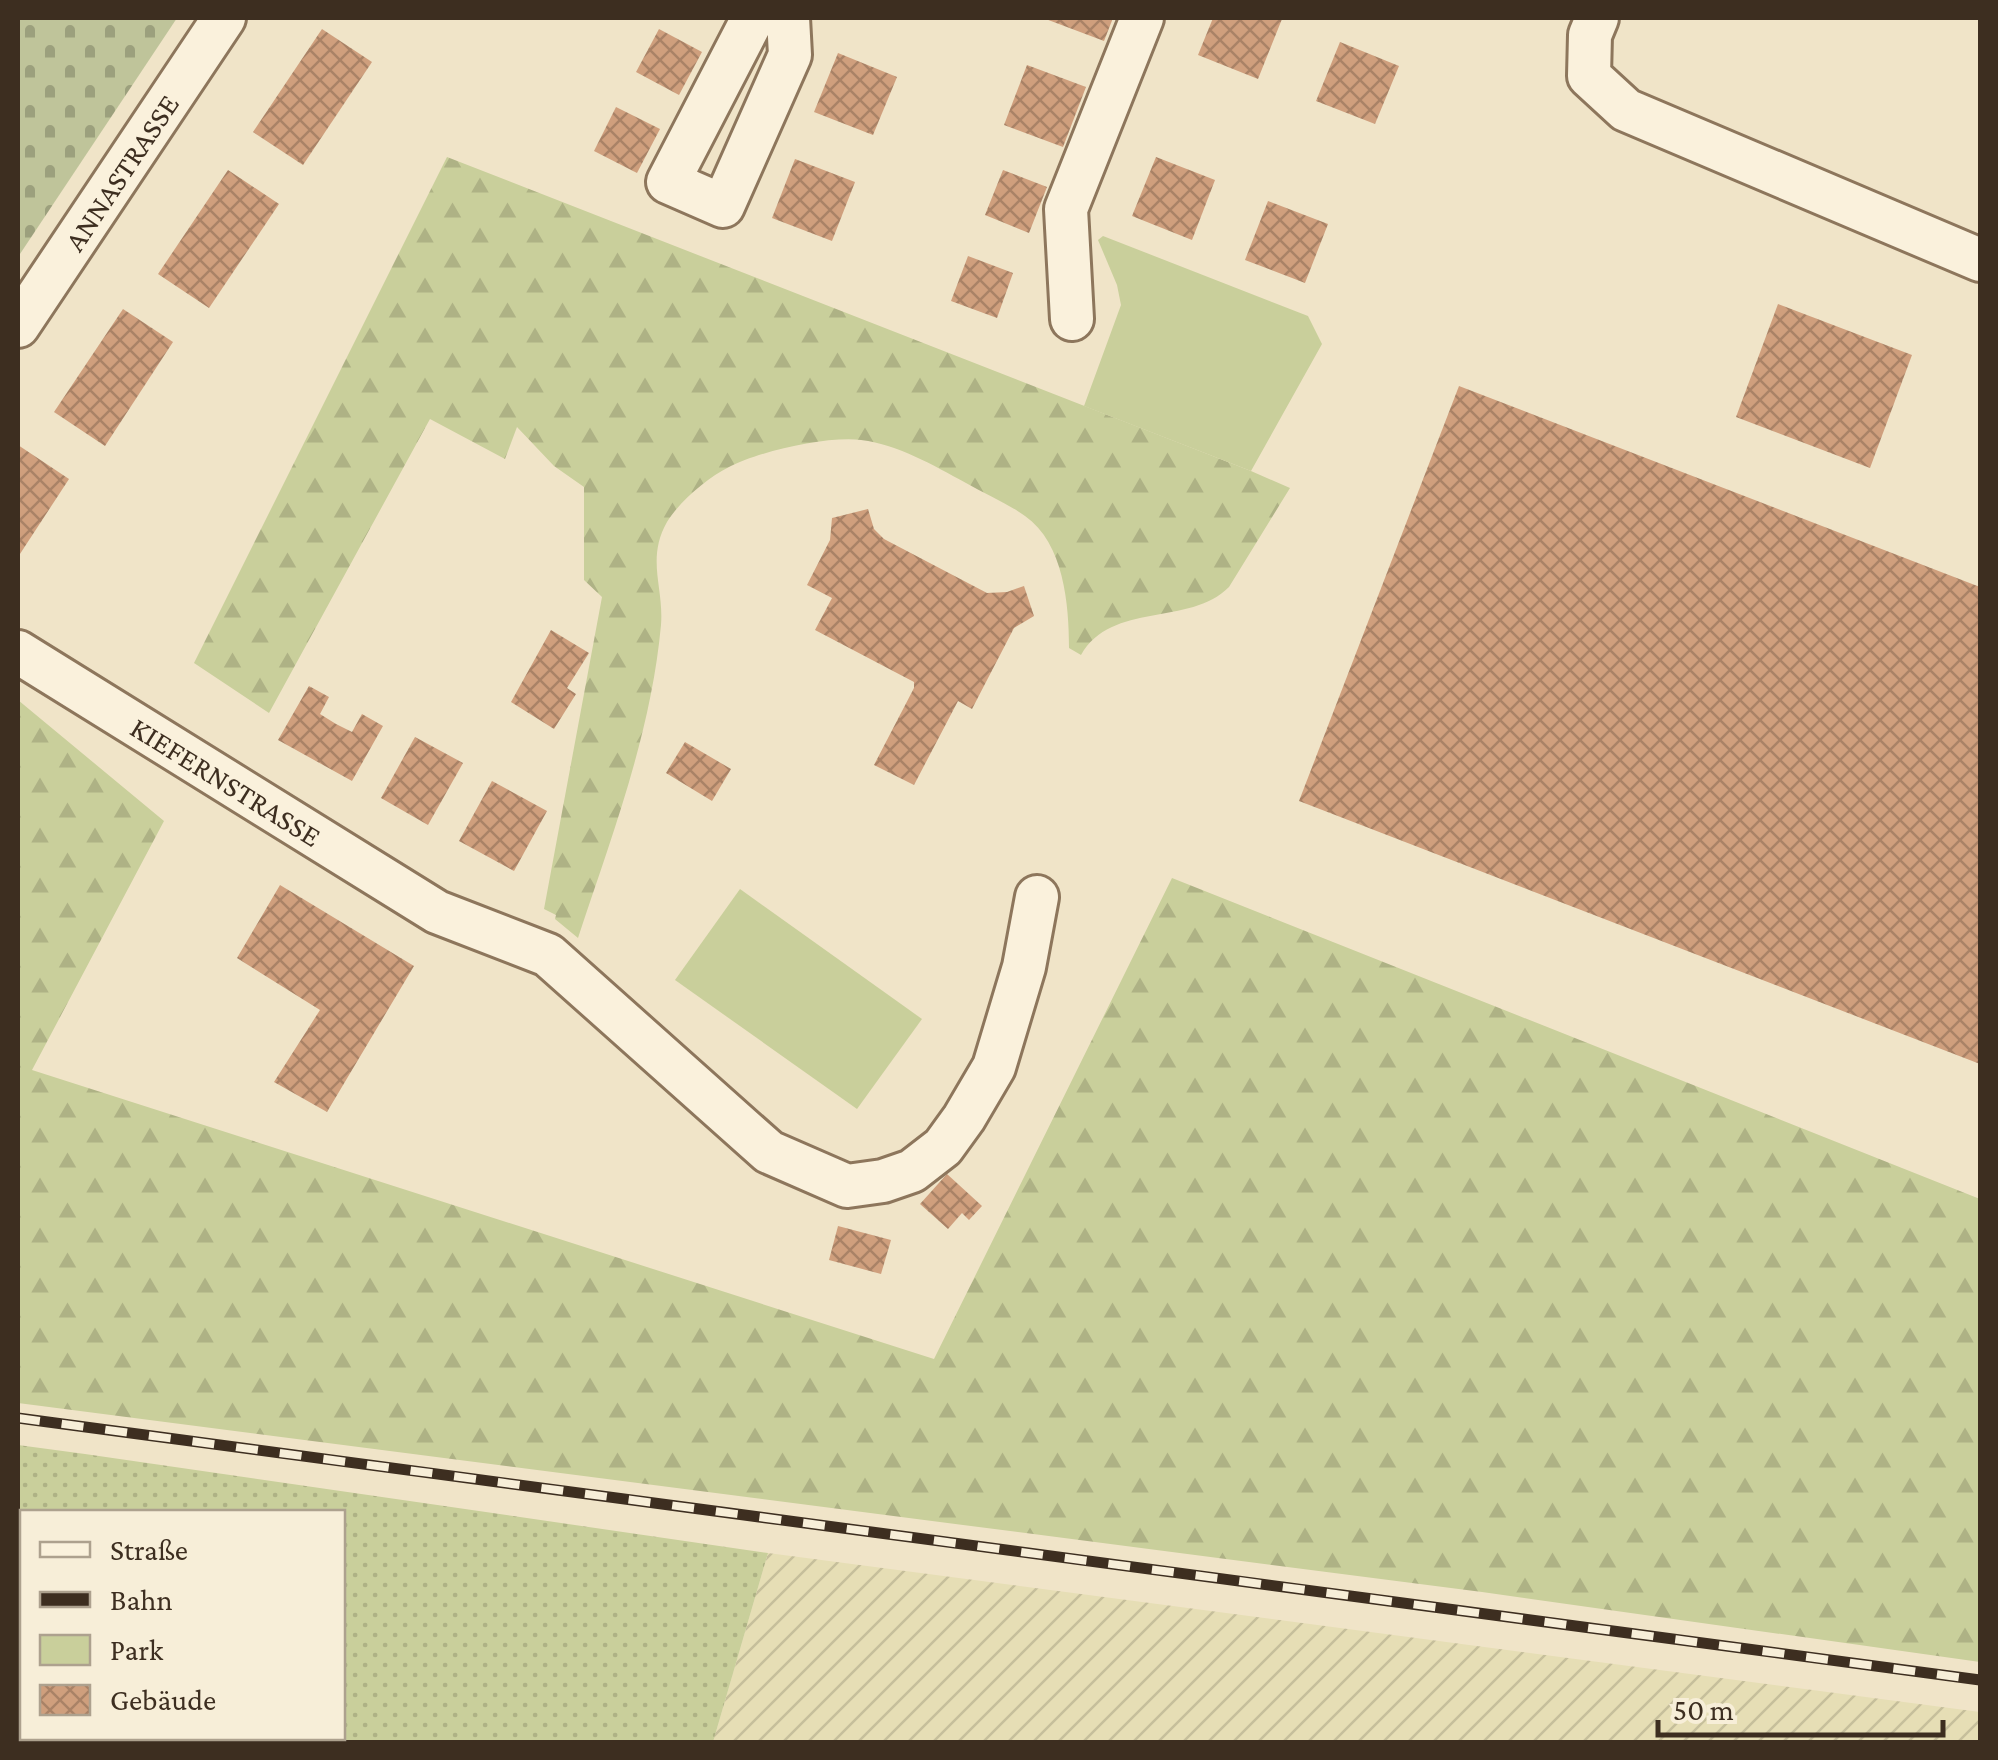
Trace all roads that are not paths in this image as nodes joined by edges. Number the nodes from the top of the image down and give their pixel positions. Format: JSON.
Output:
{"nodes":[{"id":1,"x":224,"y":18,"type":"edge"},
{"id":2,"x":753,"y":18,"type":"edge"},
{"id":3,"x":788,"y":18,"type":"edge"},
{"id":4,"x":1142,"y":18,"type":"edge"},
{"id":5,"x":1597,"y":18,"type":"edge"},
{"id":6,"x":1980,"y":260,"type":"edge"},
{"id":7,"x":1072,"y":319,"type":"dead end"},
{"id":8,"x":18,"y":326,"type":"edge"},
{"id":9,"x":18,"y":652,"type":"edge"},
{"id":10,"x":1037,"y":897,"type":"dead end"}],
"edges":[{"from":1,"to":8,"type":"street","name":"ANNASTRASSE"},
{"from":2,"to":3,"type":"street"},
{"from":4,"to":7,"type":"street"},
{"from":5,"to":6,"type":"street"},
{"from":9,"to":10,"type":"street","name":"KIEFERNSTRASSE"}]}
